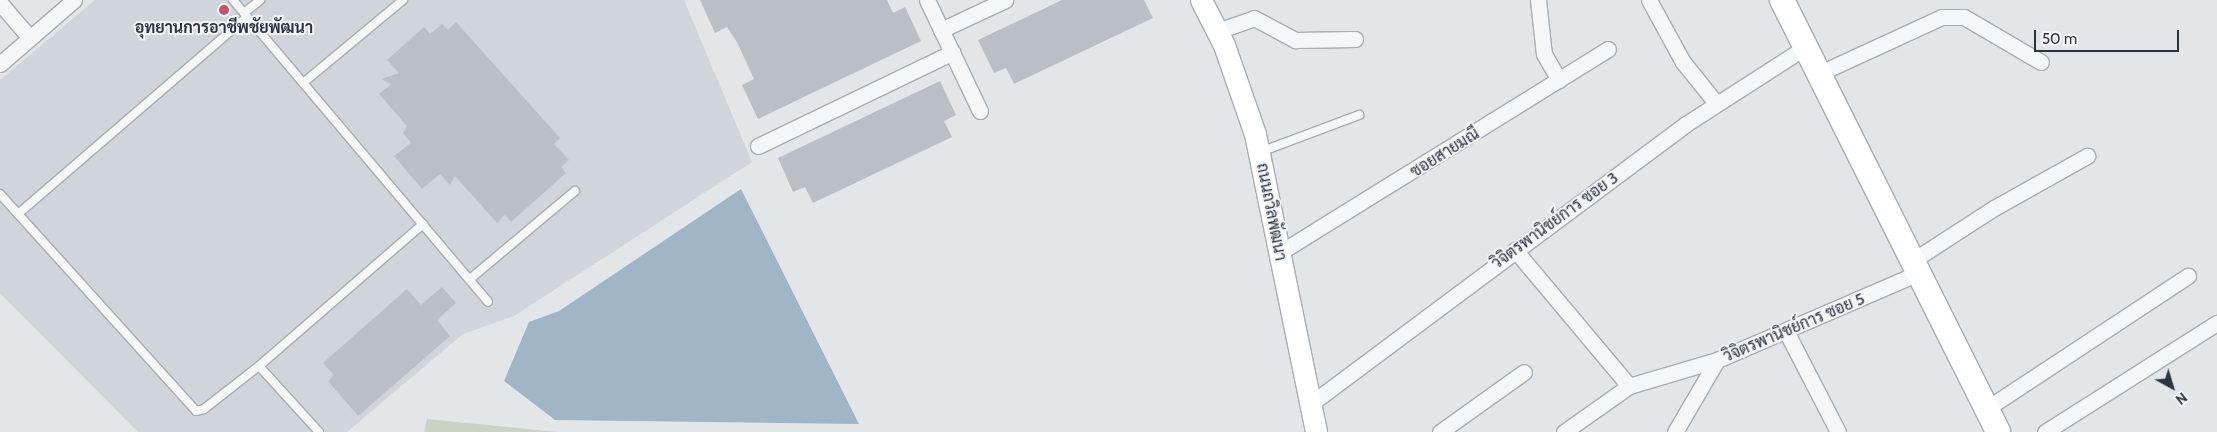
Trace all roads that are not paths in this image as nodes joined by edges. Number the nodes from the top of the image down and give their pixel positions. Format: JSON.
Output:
{"nodes":[{"id":1,"x":74,"y":0,"type":"edge"},
{"id":2,"x":233,"y":0,"type":"edge"},
{"id":3,"x":260,"y":0,"type":"edge"},
{"id":4,"x":403,"y":0,"type":"edge"},
{"id":5,"x":927,"y":0,"type":"edge"},
{"id":6,"x":1005,"y":0,"type":"edge"},
{"id":7,"x":1201,"y":0,"type":"edge"},
{"id":8,"x":1538,"y":0,"type":"edge"},
{"id":9,"x":1648,"y":0,"type":"edge"},
{"id":10,"x":1782,"y":0,"type":"edge"},
{"id":11,"x":0,"y":3,"type":"edge"},
{"id":12,"x":246,"y":15,"type":"junction"},
{"id":13,"x":941,"y":30,"type":"junction"},
{"id":14,"x":1217,"y":32,"type":"junction"},
{"id":15,"x":30,"y":38,"type":"junction"},
{"id":16,"x":1355,"y":39,"type":"dead end"},
{"id":17,"x":1807,"y":46,"type":"junction"},
{"id":18,"x":1608,"y":49,"type":"dead end"},
{"id":19,"x":953,"y":52,"type":"junction"},
{"id":20,"x":2041,"y":62,"type":"dead end"},
{"id":21,"x":0,"y":64,"type":"edge"},
{"id":22,"x":1820,"y":72,"type":"junction"},
{"id":23,"x":1559,"y":80,"type":"junction"},
{"id":24,"x":302,"y":83,"type":"junction"},
{"id":25,"x":1716,"y":104,"type":"junction"},
{"id":26,"x":980,"y":111,"type":"dead end"},
{"id":27,"x":1359,"y":116,"type":"dead end"},
{"id":28,"x":758,"y":146,"type":"dead end"},
{"id":29,"x":1259,"y":152,"type":"junction"},
{"id":30,"x":2087,"y":156,"type":"dead end"},
{"id":31,"x":575,"y":191,"type":"dead end"},
{"id":32,"x":0,"y":194,"type":"edge"},
{"id":33,"x":18,"y":214,"type":"junction"},
{"id":34,"x":423,"y":224,"type":"junction"},
{"id":35,"x":1515,"y":250,"type":"junction"},
{"id":36,"x":1279,"y":253,"type":"junction"},
{"id":37,"x":1915,"y":267,"type":"junction"},
{"id":38,"x":2188,"y":276,"type":"dead end"},
{"id":39,"x":470,"y":279,"type":"junction"},
{"id":40,"x":488,"y":302,"type":"dead end"},
{"id":41,"x":2217,"y":323,"type":"edge"},
{"id":42,"x":1787,"y":333,"type":"junction"},
{"id":43,"x":1717,"y":360,"type":"junction"},
{"id":44,"x":259,"y":366,"type":"junction"},
{"id":45,"x":1524,"y":372,"type":"dead end"},
{"id":46,"x":1629,"y":386,"type":"junction"},
{"id":47,"x":1310,"y":405,"type":"junction"},
{"id":48,"x":1986,"y":409,"type":"junction"},
{"id":49,"x":318,"y":432,"type":"edge"},
{"id":50,"x":1316,"y":432,"type":"edge"},
{"id":51,"x":1440,"y":432,"type":"edge"},
{"id":52,"x":1564,"y":432,"type":"edge"},
{"id":53,"x":1675,"y":432,"type":"edge"},
{"id":54,"x":1838,"y":432,"type":"edge"},
{"id":55,"x":1998,"y":432,"type":"edge"},
{"id":56,"x":2045,"y":432,"type":"edge"}],
"edges":[{"from":1,"to":15,"type":"street"},
{"from":2,"to":12,"type":"lane"},
{"from":3,"to":12,"type":"lane"},
{"from":4,"to":24,"type":"lane"},
{"from":5,"to":13,"type":"street"},
{"from":6,"to":13,"type":"street"},
{"from":7,"to":14,"type":"street","name":"ถนนถวิลพัฒนา"},
{"from":8,"to":23,"type":"street"},
{"from":9,"to":25,"type":"street"},
{"from":10,"to":17,"type":"main road"},
{"from":11,"to":15,"type":"street"},
{"from":12,"to":24,"type":"lane"},
{"from":12,"to":33,"type":"lane"},
{"from":13,"to":19,"type":"street"},
{"from":14,"to":16,"type":"street"},
{"from":14,"to":29,"type":"street","name":"ถนนถวิลพัฒนา"},
{"from":15,"to":21,"type":"street"},
{"from":17,"to":22,"type":"main road"},
{"from":17,"to":25,"type":"street","name":"วิจิตรพานิชย์การ ซอย 3"},
{"from":18,"to":23,"type":"street","name":"ซอยสายมณี"},
{"from":19,"to":26,"type":"street"},
{"from":19,"to":28,"type":"street"},
{"from":20,"to":22,"type":"street"},
{"from":22,"to":37,"type":"main road"},
{"from":23,"to":36,"type":"street","name":"ซอยสายมณี"},
{"from":24,"to":34,"type":"lane"},
{"from":25,"to":35,"type":"street","name":"วิจิตรพานิชย์การ ซอย 3"},
{"from":27,"to":29,"type":"lane"},
{"from":29,"to":36,"type":"street","name":"ถนนถวิลพัฒนา"},
{"from":30,"to":37,"type":"street","name":"วิจิตรพานิชย์การ ซอย 5"},
{"from":31,"to":39,"type":"lane"},
{"from":32,"to":33,"type":"lane"},
{"from":33,"to":44,"type":"lane"},
{"from":34,"to":39,"type":"lane"},
{"from":34,"to":44,"type":"lane"},
{"from":35,"to":46,"type":"street"},
{"from":35,"to":47,"type":"street","name":"วิจิตรพานิชย์การ ซอย 3"},
{"from":36,"to":47,"type":"street","name":"ถนนถวิลพัฒนา"},
{"from":37,"to":42,"type":"street","name":"วิจิตรพานิชย์การ ซอย 5"},
{"from":37,"to":48,"type":"main road"},
{"from":38,"to":48,"type":"street"},
{"from":39,"to":40,"type":"lane"},
{"from":41,"to":56,"type":"street"},
{"from":42,"to":43,"type":"street","name":"วิจิตรพานิชย์การ ซอย 5"},
{"from":42,"to":54,"type":"street"},
{"from":43,"to":46,"type":"street"},
{"from":43,"to":53,"type":"street","name":"วิจิตรพานิชย์การ ซอย 5"},
{"from":44,"to":49,"type":"lane"},
{"from":45,"to":51,"type":"street"},
{"from":46,"to":52,"type":"street"},
{"from":47,"to":50,"type":"street","name":"ถนนถวิลพัฒนา"},
{"from":48,"to":55,"type":"main road"}]}
